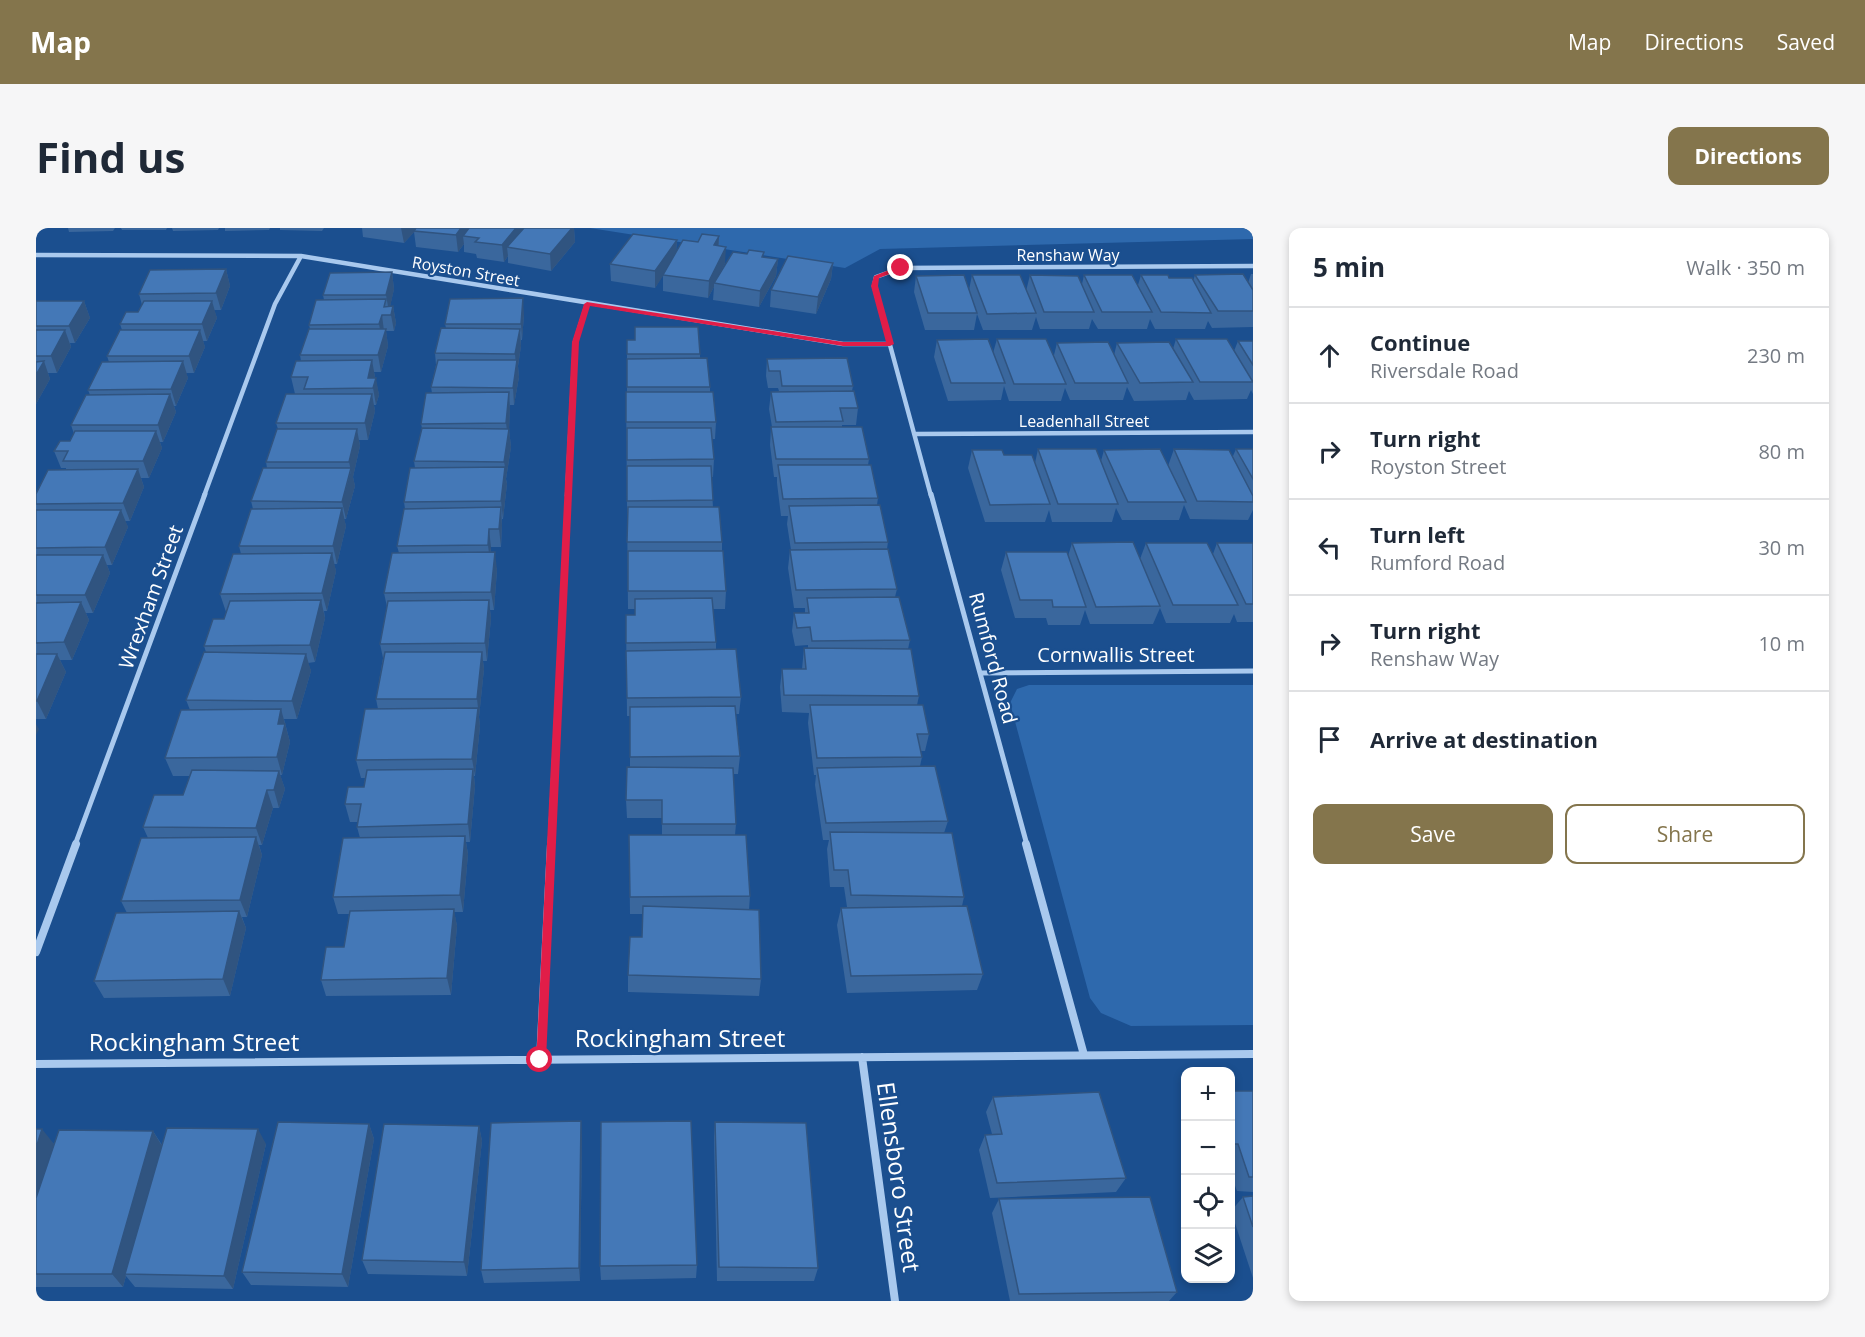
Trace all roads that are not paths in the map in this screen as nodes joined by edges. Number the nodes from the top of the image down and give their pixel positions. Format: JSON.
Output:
{"nodes":[{"id":1,"x":36,"y":255,"type":"edge"},
{"id":2,"x":301,"y":256,"type":"junction"},
{"id":3,"x":1253,"y":266,"type":"edge"},
{"id":4,"x":884,"y":273,"type":"joint"},
{"id":5,"x":587,"y":304,"type":"junction"},
{"id":6,"x":890,"y":344,"type":"junction"},
{"id":7,"x":1253,"y":432,"type":"edge"},
{"id":8,"x":915,"y":434,"type":"junction"},
{"id":9,"x":1253,"y":671,"type":"edge"},
{"id":10,"x":980,"y":673,"type":"junction"},
{"id":11,"x":36,"y":952,"type":"edge"},
{"id":12,"x":1253,"y":1054,"type":"edge"},
{"id":13,"x":1084,"y":1055,"type":"junction"},
{"id":14,"x":862,"y":1057,"type":"junction"},
{"id":15,"x":540,"y":1060,"type":"junction"},
{"id":16,"x":36,"y":1064,"type":"edge"},
{"id":17,"x":895,"y":1301,"type":"edge"}],
"edges":[{"from":1,"to":2,"type":"street","name":"Royston Street"},
{"from":2,"to":5,"type":"street","name":"Royston Street"},
{"from":2,"to":11,"type":"street","name":"Wrexham Street"},
{"from":3,"to":4,"type":"street","name":"Renshaw Way"},
{"from":4,"to":6,"type":"street","name":"Rumford Road"},
{"from":5,"to":6,"type":"street","name":"Royston Street"},
{"from":5,"to":15,"type":"street"},
{"from":6,"to":8,"type":"street","name":"Rumford Road"},
{"from":7,"to":8,"type":"street","name":"Leadenhall Street"},
{"from":8,"to":10,"type":"street","name":"Rumford Road"},
{"from":9,"to":10,"type":"street","name":"Cornwallis Street"},
{"from":10,"to":13,"type":"street","name":"Rumford Road"},
{"from":12,"to":13,"type":"street","name":"Rockingham Street"},
{"from":13,"to":14,"type":"street","name":"Rockingham Street"},
{"from":14,"to":15,"type":"street","name":"Rockingham Street"},
{"from":14,"to":17,"type":"street","name":"Ellensboro Street"},
{"from":15,"to":16,"type":"street","name":"Rockingham Street"}]}
